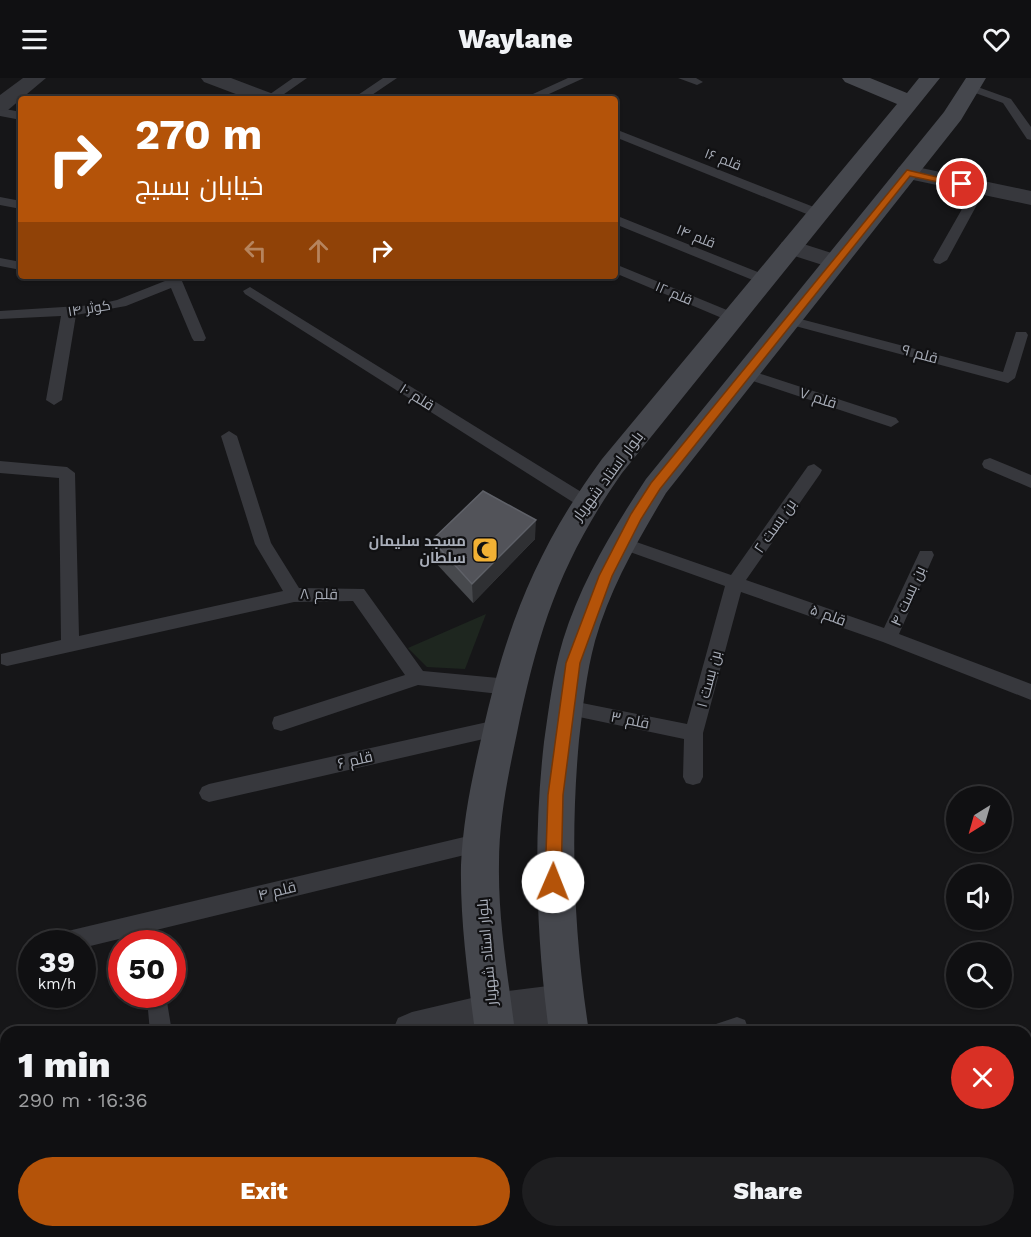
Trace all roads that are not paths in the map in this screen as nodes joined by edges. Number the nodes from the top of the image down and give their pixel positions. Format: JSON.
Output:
{"nodes":[{"id":1,"x":36,"y":78,"type":"edge"},
{"id":2,"x":211,"y":78,"type":"edge"},
{"id":3,"x":301,"y":78,"type":"edge"},
{"id":4,"x":391,"y":78,"type":"edge"},
{"id":5,"x":578,"y":78,"type":"edge"},
{"id":6,"x":684,"y":78,"type":"edge"},
{"id":7,"x":852,"y":78,"type":"edge"},
{"id":8,"x":930,"y":78,"type":"edge"},
{"id":9,"x":697,"y":82,"type":"dead end"},
{"id":10,"x":974,"y":83,"type":"edge"},
{"id":11,"x":261,"y":96,"type":"edge"},
{"id":12,"x":274,"y":96,"type":"edge"},
{"id":13,"x":363,"y":96,"type":"edge"},
{"id":14,"x":535,"y":96,"type":"edge"},
{"id":15,"x":910,"y":102,"type":"junction"},
{"id":16,"x":0,"y":105,"type":"edge"},
{"id":17,"x":0,"y":112,"type":"edge"},
{"id":18,"x":18,"y":115,"type":"edge"},
{"id":19,"x":618,"y":134,"type":"edge"},
{"id":20,"x":1031,"y":136,"type":"edge"},
{"id":21,"x":907,"y":172,"type":"junction"},
{"id":22,"x":980,"y":188,"type":"junction"},
{"id":23,"x":1031,"y":198,"type":"edge"},
{"id":24,"x":0,"y":201,"type":"edge"},
{"id":25,"x":18,"y":205,"type":"edge"},
{"id":26,"x":819,"y":214,"type":"junction"},
{"id":27,"x":618,"y":220,"type":"edge"},
{"id":28,"x":791,"y":247,"type":"junction"},
{"id":29,"x":940,"y":260,"type":"dead end"},
{"id":30,"x":0,"y":262,"type":"edge"},
{"id":31,"x":835,"y":262,"type":"junction"},
{"id":32,"x":18,"y":265,"type":"edge"},
{"id":33,"x":618,"y":269,"type":"edge"},
{"id":34,"x":765,"y":280,"type":"junction"},
{"id":35,"x":250,"y":291,"type":"dead end"},
{"id":36,"x":69,"y":312,"type":"junction"},
{"id":37,"x":0,"y":315,"type":"edge"},
{"id":38,"x":734,"y":318,"type":"junction"},
{"id":39,"x":789,"y":320,"type":"junction"},
{"id":40,"x":1021,"y":335,"type":"dead end"},
{"id":41,"x":199,"y":338,"type":"dead end"},
{"id":42,"x":746,"y":374,"type":"junction"},
{"id":43,"x":54,"y":399,"type":"dead end"},
{"id":44,"x":891,"y":422,"type":"dead end"},
{"id":45,"x":229,"y":436,"type":"dead end"},
{"id":46,"x":990,"y":464,"type":"dead end"},
{"id":47,"x":0,"y":466,"type":"edge"},
{"id":48,"x":814,"y":470,"type":"dead end"},
{"id":49,"x":1031,"y":482,"type":"edge"},
{"id":50,"x":585,"y":502,"type":"junction"},
{"id":51,"x":622,"y":543,"type":"junction"},
{"id":52,"x":926,"y":555,"type":"dead end"},
{"id":53,"x":735,"y":582,"type":"junction"},
{"id":54,"x":294,"y":596,"type":"junction"},
{"id":55,"x":889,"y":637,"type":"junction"},
{"id":56,"x":70,"y":646,"type":"junction"},
{"id":57,"x":7,"y":659,"type":"dead end"},
{"id":58,"x":418,"y":678,"type":"junction"},
{"id":59,"x":509,"y":687,"type":"junction"},
{"id":60,"x":1031,"y":692,"type":"edge"},
{"id":61,"x":567,"y":708,"type":"junction"},
{"id":62,"x":281,"y":723,"type":"dead end"},
{"id":63,"x":501,"y":727,"type":"junction"},
{"id":64,"x":694,"y":733,"type":"junction"},
{"id":65,"x":693,"y":777,"type":"dead end"},
{"id":66,"x":209,"y":793,"type":"dead end"},
{"id":67,"x":481,"y":842,"type":"junction"},
{"id":68,"x":96,"y":934,"type":"edge"},
{"id":69,"x":159,"y":1010,"type":"dead end"},
{"id":70,"x":567,"y":1018,"type":"edge"},
{"id":71,"x":494,"y":1023,"type":"edge"},
{"id":72,"x":160,"y":1026,"type":"edge"},
{"id":73,"x":467,"y":1026,"type":"edge"}],
"edges":[{"from":1,"to":16,"type":"street"},
{"from":2,"to":11,"type":"street"},
{"from":3,"to":12,"type":"lane"},
{"from":4,"to":13,"type":"lane"},
{"from":5,"to":14,"type":"lane"},
{"from":6,"to":9,"type":"lane"},
{"from":7,"to":15,"type":"main road"},
{"from":8,"to":15,"type":"main road","name":"بلوار استاد شهریار"},
{"from":10,"to":20,"type":"lane"},
{"from":10,"to":21,"type":"main road"},
{"from":15,"to":26,"type":"main road","name":"بلوار استاد شهریار"},
{"from":17,"to":18,"type":"lane"},
{"from":19,"to":26,"type":"lane","name":"قلم ۱۶"},
{"from":21,"to":22,"type":"street"},
{"from":21,"to":31,"type":"main road"},
{"from":22,"to":23,"type":"street"},
{"from":22,"to":29,"type":"lane"},
{"from":24,"to":25,"type":"lane"},
{"from":26,"to":28,"type":"main road","name":"بلوار استاد شهریار"},
{"from":27,"to":34,"type":"lane","name":"قلم ۱۴"},
{"from":28,"to":31,"type":"street"},
{"from":28,"to":34,"type":"main road","name":"بلوار استاد شهریار"},
{"from":30,"to":32,"type":"lane"},
{"from":31,"to":39,"type":"main road"},
{"from":33,"to":38,"type":"lane","name":"قلم ۱۲"},
{"from":34,"to":38,"type":"main road","name":"بلوار استاد شهریار"},
{"from":35,"to":50,"type":"lane","name":"قلم ۱۰"},
{"from":36,"to":37,"type":"lane","name":"کوثر ۱۴"},
{"from":36,"to":41,"type":"lane","name":"کوثر ۱۴"},
{"from":36,"to":43,"type":"lane"},
{"from":38,"to":50,"type":"main road","name":"بلوار استاد شهریار"},
{"from":39,"to":40,"type":"lane","name":"قلم ۹"},
{"from":39,"to":42,"type":"main road"},
{"from":42,"to":44,"type":"lane","name":"قلم ۷"},
{"from":42,"to":51,"type":"main road"},
{"from":45,"to":54,"type":"lane","name":"قلم ۸"},
{"from":46,"to":49,"type":"lane"},
{"from":47,"to":56,"type":"lane"},
{"from":48,"to":53,"type":"lane","name":"بن بست ۲"},
{"from":50,"to":59,"type":"main road","name":"بلوار استاد شهریار"},
{"from":51,"to":53,"type":"lane","name":"قلم ۵"},
{"from":51,"to":61,"type":"main road"},
{"from":52,"to":55,"type":"lane","name":"بن بست ۴"},
{"from":53,"to":55,"type":"lane","name":"قلم ۵"},
{"from":53,"to":64,"type":"lane","name":"بن بست ۱"},
{"from":54,"to":56,"type":"lane"},
{"from":54,"to":58,"type":"lane","name":"قلم ۸"},
{"from":55,"to":60,"type":"lane","name":"قلم ۵"},
{"from":56,"to":57,"type":"lane"},
{"from":58,"to":59,"type":"lane"},
{"from":58,"to":62,"type":"lane"},
{"from":59,"to":63,"type":"main road","name":"بلوار استاد شهریار"},
{"from":61,"to":64,"type":"lane","name":"قلم ۳"},
{"from":61,"to":70,"type":"main road"},
{"from":63,"to":66,"type":"lane","name":"قلم ۶"},
{"from":63,"to":67,"type":"main road","name":"بلوار استاد شهریار"},
{"from":64,"to":65,"type":"lane","name":"بن بست ۱"},
{"from":67,"to":68,"type":"lane","name":"قلم ۴"},
{"from":67,"to":71,"type":"main road","name":"بلوار استاد شهریار"},
{"from":69,"to":72,"type":"lane"},
{"from":70,"to":71,"type":"street"},
{"from":71,"to":73,"type":"street"}]}
